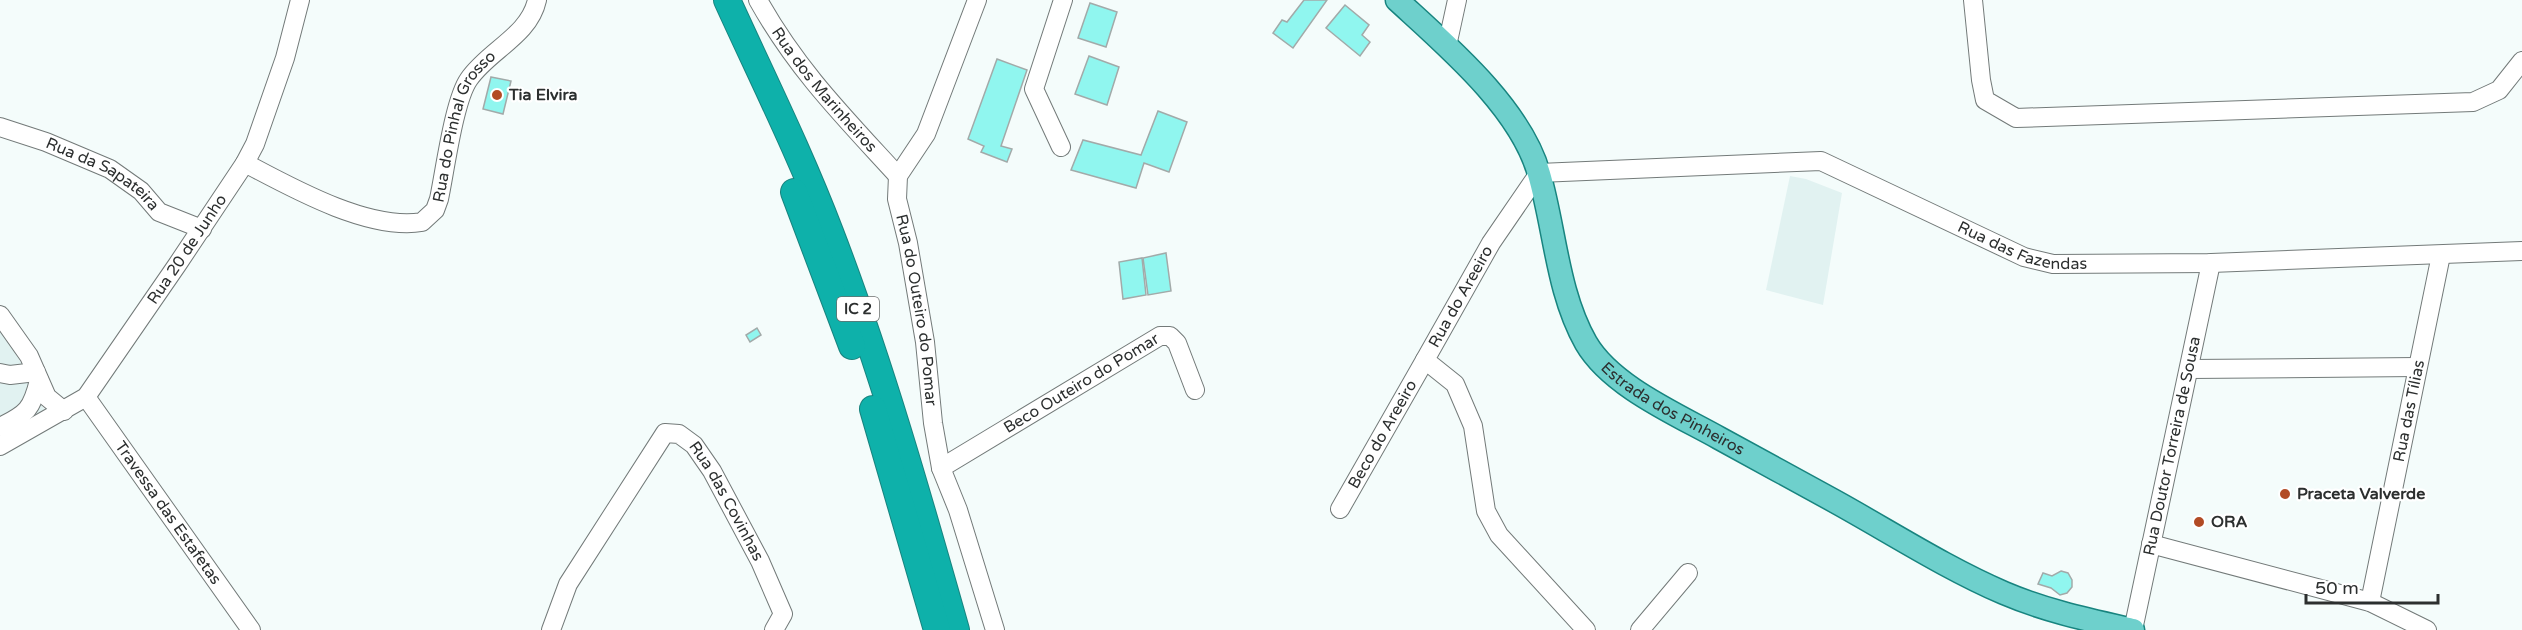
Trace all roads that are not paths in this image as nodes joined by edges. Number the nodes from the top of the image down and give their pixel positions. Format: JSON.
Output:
{"nodes":[{"id":1,"x":300,"y":0,"type":"edge"},
{"id":2,"x":537,"y":0,"type":"edge"},
{"id":3,"x":709,"y":0,"type":"edge"},
{"id":4,"x":727,"y":0,"type":"edge"},
{"id":5,"x":758,"y":0,"type":"edge"},
{"id":6,"x":977,"y":0,"type":"edge"},
{"id":7,"x":1063,"y":0,"type":"edge"},
{"id":8,"x":1397,"y":0,"type":"edge"},
{"id":9,"x":1457,"y":0,"type":"edge"},
{"id":10,"x":1973,"y":0,"type":"edge"},
{"id":11,"x":1447,"y":46,"type":"junction"},
{"id":12,"x":2522,"y":62,"type":"edge"},
{"id":13,"x":0,"y":127,"type":"edge"},
{"id":14,"x":1061,"y":147,"type":"dead end"},
{"id":15,"x":245,"y":163,"type":"junction"},
{"id":16,"x":1539,"y":173,"type":"junction"},
{"id":17,"x":898,"y":176,"type":"junction"},
{"id":18,"x":202,"y":229,"type":"junction"},
{"id":19,"x":2522,"y":251,"type":"edge"},
{"id":20,"x":2441,"y":255,"type":"junction"},
{"id":21,"x":2211,"y":263,"type":"junction"},
{"id":22,"x":0,"y":315,"type":"edge"},
{"id":23,"x":1425,"y":360,"type":"junction"},
{"id":24,"x":2417,"y":367,"type":"junction"},
{"id":25,"x":2190,"y":369,"type":"junction"},
{"id":26,"x":0,"y":373,"type":"edge"},
{"id":27,"x":37,"y":376,"type":"junction"},
{"id":28,"x":1195,"y":390,"type":"dead end"},
{"id":29,"x":86,"y":397,"type":"junction"},
{"id":30,"x":64,"y":411,"type":"junction"},
{"id":31,"x":0,"y":427,"type":"edge"},
{"id":32,"x":0,"y":446,"type":"edge"},
{"id":33,"x":941,"y":468,"type":"junction"},
{"id":34,"x":1340,"y":509,"type":"dead end"},
{"id":35,"x":2151,"y":544,"type":"junction"},
{"id":36,"x":1688,"y":573,"type":"dead end"},
{"id":37,"x":2370,"y":602,"type":"junction"},
{"id":38,"x":251,"y":630,"type":"edge"},
{"id":39,"x":551,"y":630,"type":"edge"},
{"id":40,"x":774,"y":630,"type":"edge"},
{"id":41,"x":937,"y":630,"type":"edge"},
{"id":42,"x":956,"y":630,"type":"edge"},
{"id":43,"x":995,"y":630,"type":"edge"},
{"id":44,"x":1586,"y":630,"type":"edge"},
{"id":45,"x":1640,"y":630,"type":"edge"},
{"id":46,"x":2133,"y":630,"type":"edge"},
{"id":47,"x":2427,"y":630,"type":"edge"}],
"edges":[{"from":1,"to":15,"type":"street","name":"Rua 20 de Junho"},
{"from":2,"to":15,"type":"street","name":"Rua do Pinhal Grosso"},
{"from":3,"to":41,"type":"highway","number":"IC 2"},
{"from":4,"to":42,"type":"highway","number":"IC 2"},
{"from":5,"to":17,"type":"street","name":"Rua dos Marinheiros"},
{"from":6,"to":17,"type":"street"},
{"from":7,"to":14,"type":"street"},
{"from":8,"to":11,"type":"main road","name":"Estrada dos Pinheiros"},
{"from":9,"to":11,"type":"street"},
{"from":10,"to":12,"type":"street"},
{"from":11,"to":16,"type":"main road","name":"Estrada dos Pinheiros"},
{"from":13,"to":18,"type":"street","name":"Rua da Sapateira"},
{"from":15,"to":18,"type":"street","name":"Rua 20 de Junho"},
{"from":16,"to":21,"type":"street","name":"Rua das Fazendas"},
{"from":16,"to":23,"type":"street","name":"Rua do Areeiro"},
{"from":16,"to":46,"type":"main road","name":"Estrada dos Pinheiros"},
{"from":17,"to":33,"type":"street","name":"Rua do Outeiro do Pomar"},
{"from":18,"to":29,"type":"street","name":"Rua 20 de Junho"},
{"from":19,"to":20,"type":"street","name":"Rua das Fazendas"},
{"from":20,"to":21,"type":"street","name":"Rua das Fazendas"},
{"from":20,"to":24,"type":"street","name":"Rua das Tílias"},
{"from":21,"to":25,"type":"street","name":"Rua Doutor Torreira de Sousa"},
{"from":22,"to":27,"type":"street"},
{"from":23,"to":34,"type":"street","name":"Beco do Areeiro"},
{"from":23,"to":44,"type":"street","name":"Rua do Areeiro"},
{"from":24,"to":25,"type":"street"},
{"from":24,"to":37,"type":"street","name":"Rua das Tílias"},
{"from":25,"to":35,"type":"street","name":"Rua Doutor Torreira de Sousa"},
{"from":26,"to":27,"type":"street"},
{"from":27,"to":30,"type":"street"},
{"from":27,"to":31,"type":"street"},
{"from":28,"to":33,"type":"street","name":"Beco Outeiro do Pomar"},
{"from":29,"to":30,"type":"street","name":"Rua 20 de Junho"},
{"from":29,"to":38,"type":"street","name":"Travessa das Estafetas"},
{"from":30,"to":32,"type":"street","name":"Rua 20 de Junho"},
{"from":33,"to":43,"type":"street","name":"Rua do Outeiro do Pomar"},
{"from":35,"to":37,"type":"street"},
{"from":35,"to":46,"type":"street","name":"Rua Doutor Torreira de Sousa"},
{"from":36,"to":45,"type":"street"},
{"from":37,"to":47,"type":"street"},
{"from":39,"to":40,"type":"street","name":"Rua das Covinhas"}]}
